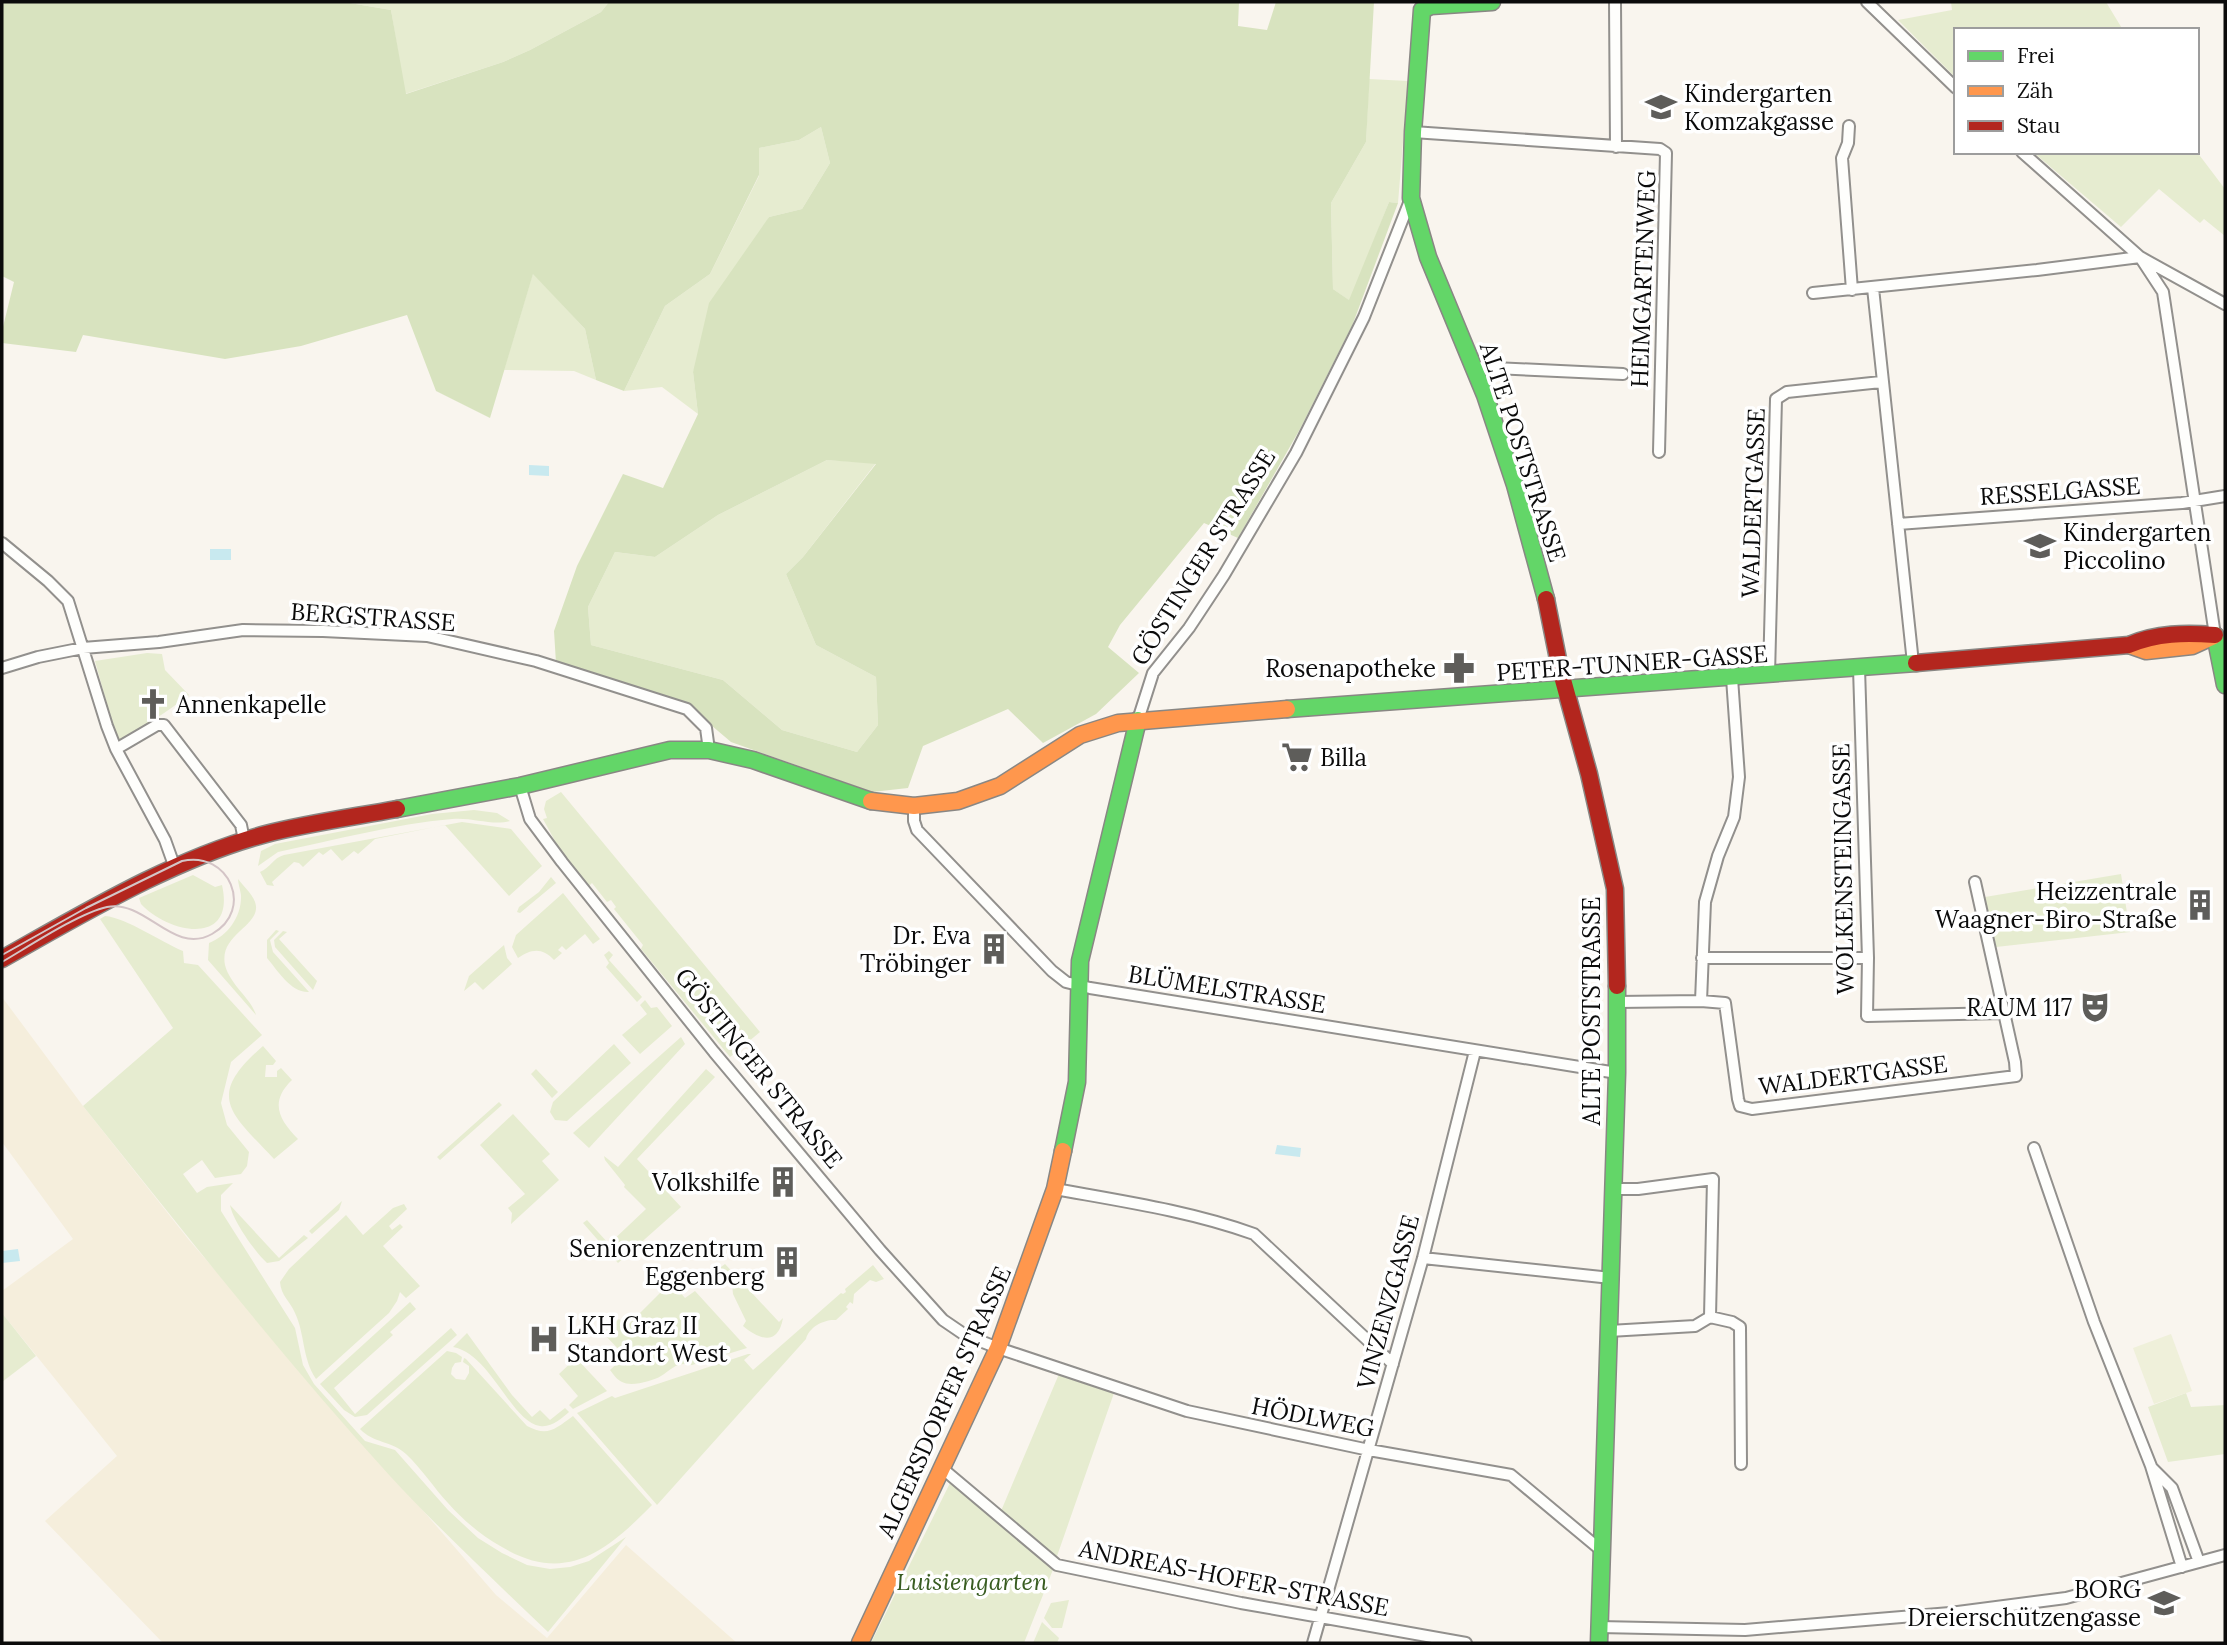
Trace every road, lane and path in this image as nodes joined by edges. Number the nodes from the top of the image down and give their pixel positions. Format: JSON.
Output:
{"nodes":[{"id":1,"x":1492,"y":2,"type":"edge"},
{"id":2,"x":1615,"y":2,"type":"edge"},
{"id":3,"x":1867,"y":2,"type":"edge"},
{"id":4,"x":1422,"y":6,"type":"edge"},
{"id":5,"x":1954,"y":86,"type":"edge"},
{"id":6,"x":1849,"y":126,"type":"dead end"},
{"id":7,"x":1413,"y":132,"type":"junction"},
{"id":8,"x":1616,"y":147,"type":"junction"},
{"id":9,"x":2024,"y":154,"type":"edge"},
{"id":10,"x":1411,"y":198,"type":"junction"},
{"id":11,"x":2140,"y":257,"type":"junction"},
{"id":12,"x":1873,"y":288,"type":"junction"},
{"id":13,"x":1852,"y":290,"type":"junction"},
{"id":14,"x":1813,"y":293,"type":"dead end"},
{"id":15,"x":2225,"y":304,"type":"edge"},
{"id":16,"x":1473,"y":367,"type":"junction"},
{"id":17,"x":1622,"y":374,"type":"dead end"},
{"id":18,"x":1881,"y":382,"type":"junction"},
{"id":19,"x":1659,"y":452,"type":"dead end"},
{"id":20,"x":2225,"y":496,"type":"edge"},
{"id":21,"x":2193,"y":500,"type":"junction"},
{"id":22,"x":1898,"y":524,"type":"junction"},
{"id":23,"x":2,"y":543,"type":"edge"},
{"id":24,"x":2220,"y":634,"type":"edge"},
{"id":25,"x":83,"y":648,"type":"junction"},
{"id":26,"x":1913,"y":663,"type":"junction"},
{"id":27,"x":2,"y":668,"type":"edge"},
{"id":28,"x":1859,"y":668,"type":"junction"},
{"id":29,"x":1769,"y":675,"type":"junction"},
{"id":30,"x":1732,"y":678,"type":"junction"},
{"id":31,"x":2225,"y":685,"type":"edge"},
{"id":32,"x":1566,"y":690,"type":"junction"},
{"id":33,"x":1138,"y":720,"type":"junction"},
{"id":34,"x":116,"y":749,"type":"junction"},
{"id":35,"x":709,"y":750,"type":"junction"},
{"id":36,"x":520,"y":786,"type":"junction"},
{"id":37,"x":914,"y":806,"type":"junction"},
{"id":38,"x":244,"y":840,"type":"junction"},
{"id":39,"x":175,"y":868,"type":"junction"},
{"id":40,"x":1975,"y":882,"type":"dead end"},
{"id":41,"x":1702,"y":957,"type":"junction"},
{"id":42,"x":1868,"y":958,"type":"junction"},
{"id":43,"x":2,"y":959,"type":"edge"},
{"id":44,"x":1079,"y":986,"type":"junction"},
{"id":45,"x":1701,"y":1001,"type":"junction"},
{"id":46,"x":1617,"y":1002,"type":"junction"},
{"id":47,"x":2004,"y":1013,"type":"junction"},
{"id":48,"x":1475,"y":1051,"type":"junction"},
{"id":49,"x":1617,"y":1073,"type":"junction"},
{"id":50,"x":2034,"y":1148,"type":"dead end"},
{"id":51,"x":1055,"y":1189,"type":"junction"},
{"id":52,"x":1612,"y":1189,"type":"junction"},
{"id":53,"x":1423,"y":1258,"type":"junction"},
{"id":54,"x":1611,"y":1278,"type":"junction"},
{"id":55,"x":1710,"y":1317,"type":"junction"},
{"id":56,"x":1609,"y":1331,"type":"junction"},
{"id":57,"x":998,"y":1348,"type":"junction"},
{"id":58,"x":1393,"y":1364,"type":"junction"},
{"id":59,"x":1369,"y":1450,"type":"junction"},
{"id":60,"x":1741,"y":1464,"type":"dead end"},
{"id":61,"x":2151,"y":1466,"type":"junction"},
{"id":62,"x":943,"y":1469,"type":"junction"},
{"id":63,"x":1602,"y":1551,"type":"junction"},
{"id":64,"x":2225,"y":1555,"type":"edge"},
{"id":65,"x":2199,"y":1562,"type":"junction"},
{"id":66,"x":2182,"y":1567,"type":"junction"},
{"id":67,"x":1321,"y":1616,"type":"junction"},
{"id":68,"x":1599,"y":1635,"type":"edge"},
{"id":69,"x":860,"y":1643,"type":"edge"},
{"id":70,"x":1314,"y":1643,"type":"edge"},
{"id":71,"x":1466,"y":1643,"type":"edge"}],
"edges":[{"from":1,"to":4,"type":"main road"},
{"from":2,"to":8,"type":"street"},
{"from":3,"to":5,"type":"street"},
{"from":4,"to":7,"type":"main road","name":"GÖSTINGER STRASSE"},
{"from":6,"to":13,"type":"street"},
{"from":7,"to":8,"type":"street","name":"HEIMGARTENWEG"},
{"from":7,"to":10,"type":"main road","name":"GÖSTINGER STRASSE"},
{"from":8,"to":19,"type":"street","name":"HEIMGARTENWEG"},
{"from":9,"to":11,"type":"street"},
{"from":10,"to":16,"type":"main road","name":"ALTE POSTSTRASSE"},
{"from":10,"to":33,"type":"street","name":"GÖSTINGER STRASSE"},
{"from":11,"to":12,"type":"street"},
{"from":11,"to":15,"type":"street"},
{"from":11,"to":21,"type":"street"},
{"from":12,"to":13,"type":"street"},
{"from":12,"to":18,"type":"street"},
{"from":13,"to":14,"type":"street"},
{"from":16,"to":17,"type":"street","name":"HEIMGARTENWEG"},
{"from":16,"to":32,"type":"main road","name":"ALTE POSTSTRASSE"},
{"from":18,"to":22,"type":"street"},
{"from":18,"to":29,"type":"street","name":"WALDERTGASSE"},
{"from":20,"to":21,"type":"street","name":"RESSELGASSE"},
{"from":21,"to":22,"type":"street","name":"RESSELGASSE"},
{"from":21,"to":24,"type":"street"},
{"from":22,"to":26,"type":"street"},
{"from":23,"to":25,"type":"street"},
{"from":24,"to":26,"type":"main road","name":"PETER-TUNNER-GASSE"},
{"from":24,"to":31,"type":"main road"},
{"from":25,"to":27,"type":"street","name":"BERGSTRASSE"},
{"from":25,"to":34,"type":"street"},
{"from":25,"to":35,"type":"street","name":"BERGSTRASSE"},
{"from":26,"to":28,"type":"main road","name":"PETER-TUNNER-GASSE"},
{"from":28,"to":29,"type":"main road","name":"PETER-TUNNER-GASSE"},
{"from":28,"to":42,"type":"street","name":"WOLKENSTEINGASSE"},
{"from":29,"to":30,"type":"main road","name":"PETER-TUNNER-GASSE"},
{"from":30,"to":32,"type":"main road","name":"PETER-TUNNER-GASSE"},
{"from":30,"to":41,"type":"street"},
{"from":32,"to":33,"type":"main road","name":"PETER-TUNNER-GASSE"},
{"from":32,"to":46,"type":"main road","name":"ALTE POSTSTRASSE"},
{"from":33,"to":37,"type":"main road"},
{"from":33,"to":44,"type":"main road","name":"ALGERSDORFER STRASSE"},
{"from":34,"to":38,"type":"street"},
{"from":34,"to":39,"type":"street"},
{"from":35,"to":36,"type":"main road"},
{"from":35,"to":37,"type":"main road"},
{"from":36,"to":38,"type":"main road"},
{"from":36,"to":57,"type":"street","name":"GÖSTINGER STRASSE"},
{"from":37,"to":44,"type":"street","name":"BLÜMELSTRASSE"},
{"from":38,"to":39,"type":"main road"},
{"from":39,"to":43,"type":"main road"},
{"from":40,"to":47,"type":"street"},
{"from":41,"to":42,"type":"street"},
{"from":41,"to":45,"type":"street"},
{"from":42,"to":47,"type":"street","name":"WOLKENSTEINGASSE"},
{"from":44,"to":48,"type":"street","name":"BLÜMELSTRASSE"},
{"from":44,"to":51,"type":"main road","name":"ALGERSDORFER STRASSE"},
{"from":45,"to":46,"type":"street","name":"WALDERTGASSE"},
{"from":45,"to":47,"type":"street","name":"WALDERTGASSE"},
{"from":46,"to":49,"type":"main road","name":"ALTE POSTSTRASSE"},
{"from":48,"to":49,"type":"street","name":"BLÜMELSTRASSE"},
{"from":48,"to":53,"type":"street","name":"VINZENZGASSE"},
{"from":49,"to":52,"type":"main road","name":"ALTE POSTSTRASSE"},
{"from":50,"to":61,"type":"street"},
{"from":51,"to":57,"type":"main road","name":"ALGERSDORFER STRASSE"},
{"from":51,"to":58,"type":"street"},
{"from":52,"to":54,"type":"main road","name":"ALTE POSTSTRASSE"},
{"from":52,"to":55,"type":"street"},
{"from":53,"to":54,"type":"street"},
{"from":53,"to":58,"type":"street","name":"VINZENZGASSE"},
{"from":54,"to":56,"type":"main road","name":"ALTE POSTSTRASSE"},
{"from":55,"to":56,"type":"street"},
{"from":55,"to":60,"type":"street"},
{"from":56,"to":63,"type":"main road","name":"ALTE POSTSTRASSE"},
{"from":57,"to":59,"type":"street","name":"HÖDLWEG"},
{"from":57,"to":62,"type":"main road","name":"ALGERSDORFER STRASSE"},
{"from":58,"to":59,"type":"street","name":"VINZENZGASSE"},
{"from":59,"to":63,"type":"street","name":"HÖDLWEG"},
{"from":59,"to":67,"type":"street","name":"VINZENZGASSE"},
{"from":61,"to":65,"type":"street"},
{"from":61,"to":66,"type":"street"},
{"from":62,"to":67,"type":"street","name":"ANDREAS-HOFER-STRASSE"},
{"from":62,"to":69,"type":"main road","name":"ALGERSDORFER STRASSE"},
{"from":63,"to":68,"type":"main road","name":"ALTE POSTSTRASSE"},
{"from":64,"to":65,"type":"street"},
{"from":65,"to":66,"type":"street"},
{"from":66,"to":68,"type":"street"},
{"from":67,"to":70,"type":"street","name":"VINZENZGASSE"},
{"from":67,"to":71,"type":"street","name":"ANDREAS-HOFER-STRASSE"}]}
